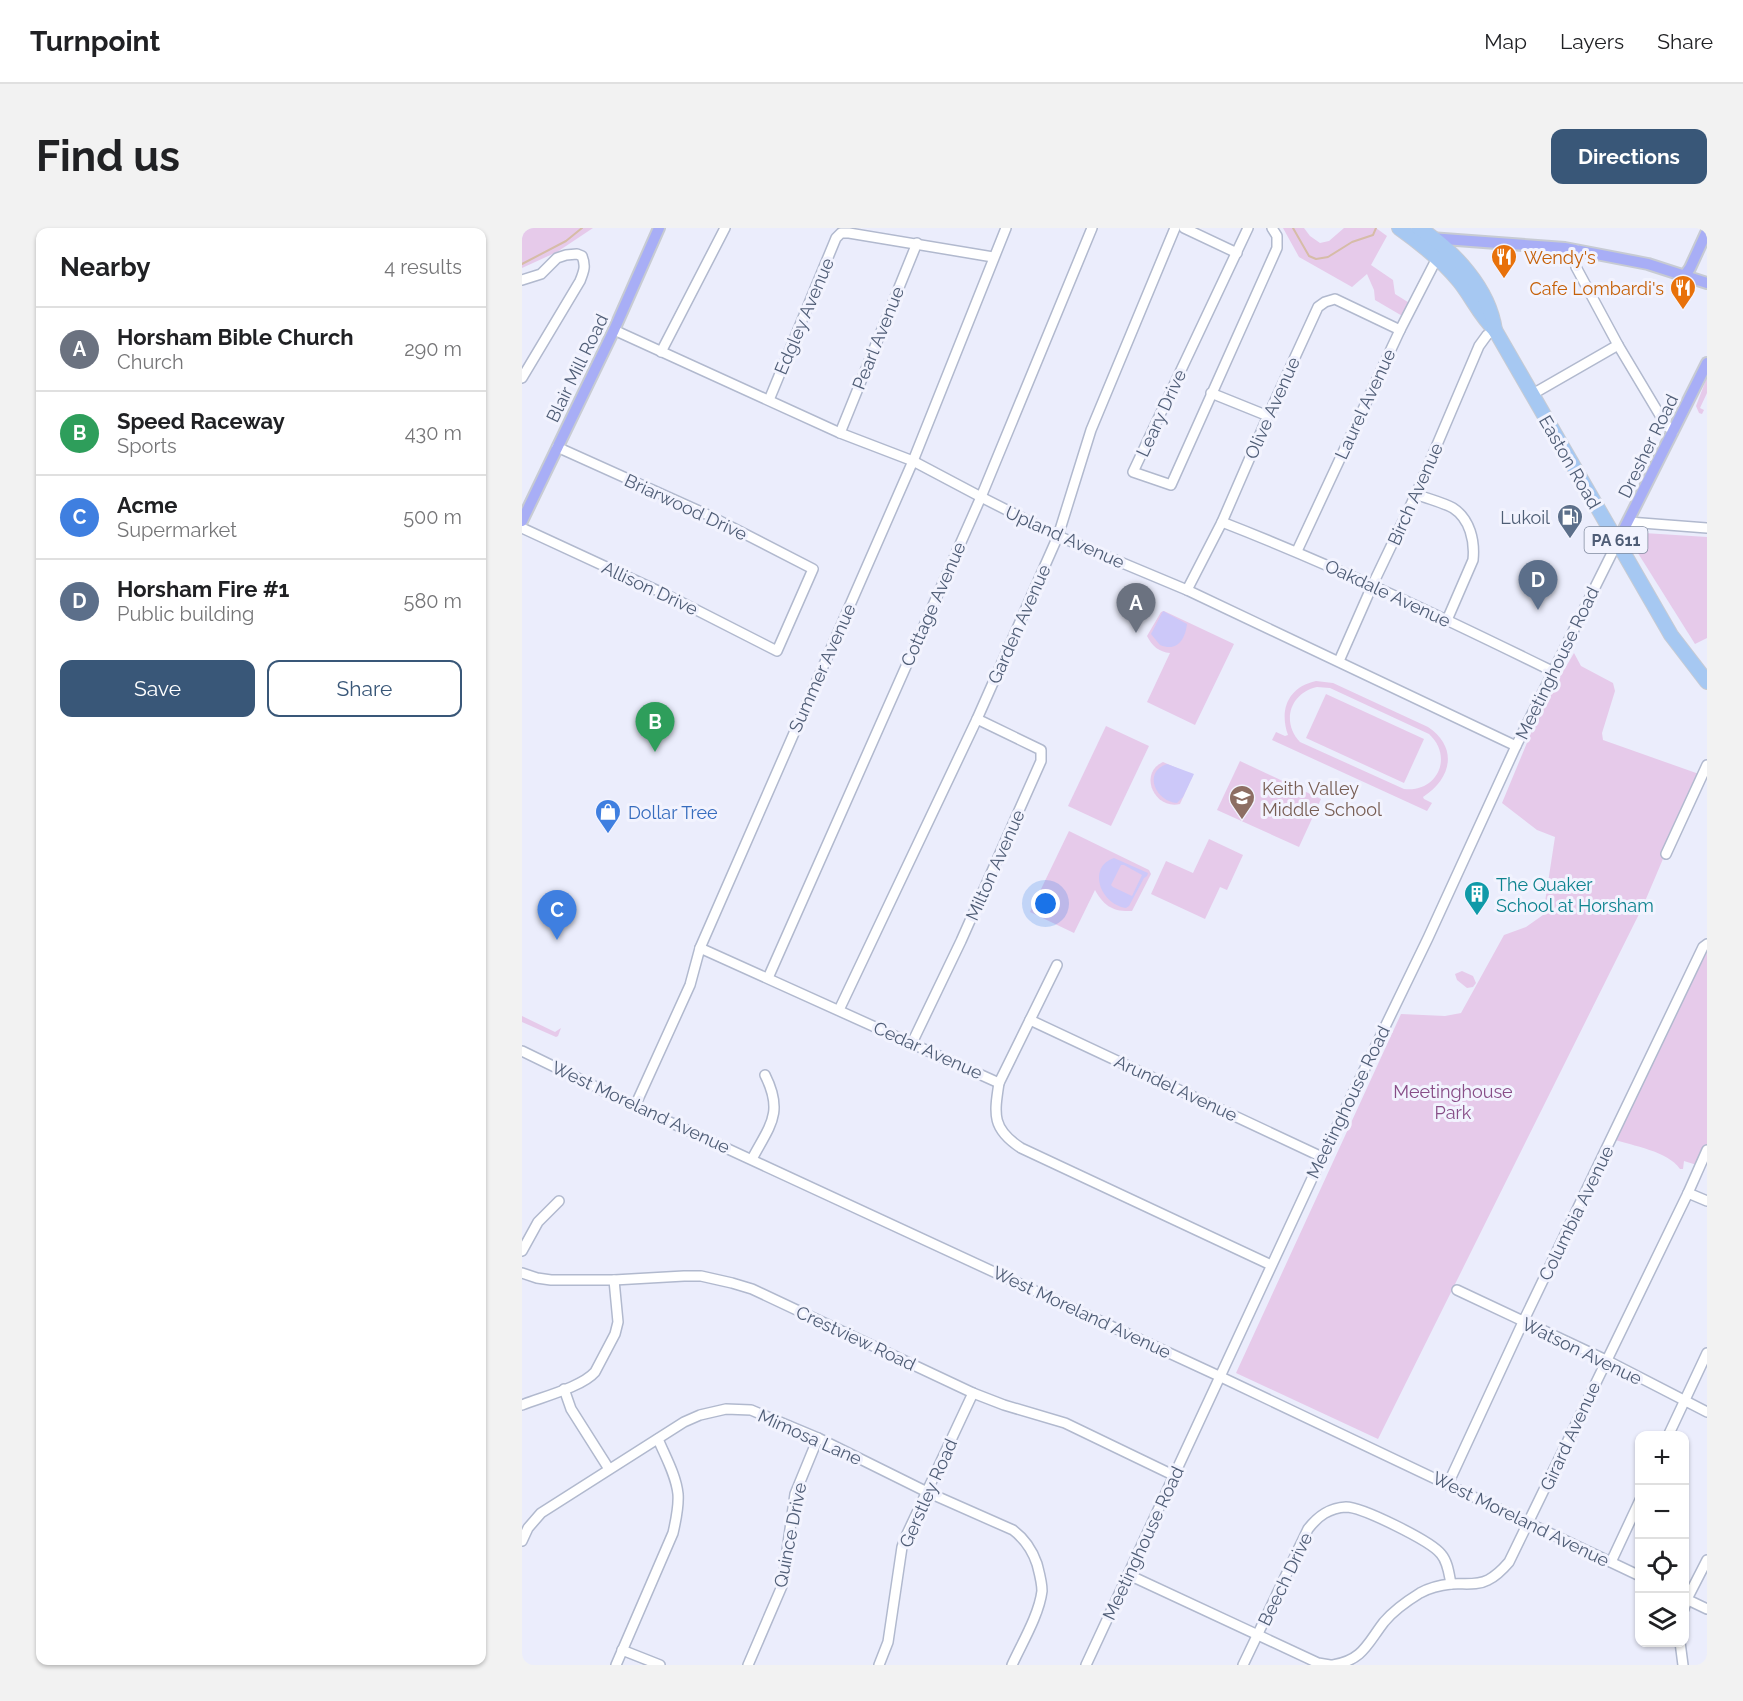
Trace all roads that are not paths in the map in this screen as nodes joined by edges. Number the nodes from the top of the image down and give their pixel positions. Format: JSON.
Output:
{"nodes":[{"id":1,"x":660,"y":228,"type":"edge"},
{"id":2,"x":724,"y":228,"type":"edge"},
{"id":3,"x":1006,"y":228,"type":"edge"},
{"id":4,"x":1092,"y":228,"type":"edge"},
{"id":5,"x":1175,"y":228,"type":"edge"},
{"id":6,"x":1185,"y":228,"type":"edge"},
{"id":7,"x":1248,"y":228,"type":"edge"},
{"id":8,"x":1272,"y":228,"type":"edge"},
{"id":9,"x":1399,"y":228,"type":"edge"},
{"id":10,"x":1707,"y":231,"type":"edge"},
{"id":11,"x":1416,"y":233,"type":"edge"},
{"id":12,"x":1436,"y":239,"type":"junction"},
{"id":13,"x":917,"y":243,"type":"junction"},
{"id":14,"x":1577,"y":250,"type":"junction"},
{"id":15,"x":1237,"y":253,"type":"junction"},
{"id":16,"x":993,"y":257,"type":"junction"},
{"id":17,"x":1437,"y":258,"type":"junction"},
{"id":18,"x":1685,"y":275,"type":"junction"},
{"id":19,"x":522,"y":280,"type":"edge"},
{"id":20,"x":1707,"y":283,"type":"edge"},
{"id":21,"x":614,"y":330,"type":"junction"},
{"id":22,"x":1400,"y":330,"type":"junction"},
{"id":23,"x":1495,"y":330,"type":"junction"},
{"id":24,"x":1618,"y":345,"type":"junction"},
{"id":25,"x":661,"y":351,"type":"junction"},
{"id":26,"x":1707,"y":363,"type":"edge"},
{"id":27,"x":522,"y":378,"type":"edge"},
{"id":28,"x":1211,"y":393,"type":"junction"},
{"id":29,"x":1531,"y":395,"type":"junction"},
{"id":30,"x":769,"y":400,"type":"junction"},
{"id":31,"x":1268,"y":416,"type":"junction"},
{"id":32,"x":1673,"y":432,"type":"junction"},
{"id":33,"x":840,"y":433,"type":"junction"},
{"id":34,"x":557,"y":447,"type":"junction"},
{"id":35,"x":913,"y":461,"type":"junction"},
{"id":36,"x":1416,"y":494,"type":"junction"},
{"id":37,"x":981,"y":497,"type":"junction"},
{"id":38,"x":525,"y":509,"type":"edge"},
{"id":39,"x":522,"y":521,"type":"edge"},
{"id":40,"x":1222,"y":522,"type":"junction"},
{"id":41,"x":1629,"y":522,"type":"junction"},
{"id":42,"x":522,"y":528,"type":"edge"},
{"id":43,"x":1707,"y":528,"type":"edge"},
{"id":44,"x":1058,"y":536,"type":"junction"},
{"id":45,"x":1617,"y":543,"type":"junction"},
{"id":46,"x":1297,"y":551,"type":"junction"},
{"id":47,"x":1372,"y":586,"type":"junction"},
{"id":48,"x":1187,"y":590,"type":"junction"},
{"id":49,"x":1447,"y":620,"type":"junction"},
{"id":50,"x":777,"y":651,"type":"joint"},
{"id":51,"x":1339,"y":661,"type":"junction"},
{"id":52,"x":1552,"y":671,"type":"junction"},
{"id":53,"x":1707,"y":682,"type":"edge"},
{"id":54,"x":977,"y":718,"type":"junction"},
{"id":55,"x":1516,"y":746,"type":"junction"},
{"id":56,"x":1707,"y":765,"type":"edge"},
{"id":57,"x":1666,"y":854,"type":"dead end"},
{"id":58,"x":1707,"y":944,"type":"edge"},
{"id":59,"x":700,"y":948,"type":"junction"},
{"id":60,"x":1057,"y":965,"type":"dead end"},
{"id":61,"x":768,"y":978,"type":"junction"},
{"id":62,"x":839,"y":1010,"type":"junction"},
{"id":63,"x":1030,"y":1020,"type":"junction"},
{"id":64,"x":912,"y":1043,"type":"junction"},
{"id":65,"x":522,"y":1051,"type":"edge"},
{"id":66,"x":765,"y":1075,"type":"dead end"},
{"id":67,"x":999,"y":1083,"type":"junction"},
{"id":68,"x":636,"y":1106,"type":"junction"},
{"id":69,"x":1707,"y":1150,"type":"edge"},
{"id":70,"x":1322,"y":1157,"type":"junction"},
{"id":71,"x":752,"y":1159,"type":"junction"},
{"id":72,"x":1688,"y":1192,"type":"junction"},
{"id":73,"x":559,"y":1201,"type":"dead end"},
{"id":74,"x":1707,"y":1201,"type":"edge"},
{"id":75,"x":522,"y":1251,"type":"edge"},
{"id":76,"x":1271,"y":1265,"type":"junction"},
{"id":77,"x":522,"y":1273,"type":"edge"},
{"id":78,"x":614,"y":1280,"type":"junction"},
{"id":79,"x":1457,"y":1290,"type":"dead end"},
{"id":80,"x":1523,"y":1322,"type":"junction"},
{"id":81,"x":1707,"y":1353,"type":"edge"},
{"id":82,"x":1606,"y":1360,"type":"junction"},
{"id":83,"x":1221,"y":1377,"type":"junction"},
{"id":84,"x":564,"y":1389,"type":"junction"},
{"id":85,"x":973,"y":1393,"type":"junction"},
{"id":86,"x":1684,"y":1401,"type":"junction"},
{"id":87,"x":522,"y":1405,"type":"edge"},
{"id":88,"x":1707,"y":1412,"type":"edge"},
{"id":89,"x":1670,"y":1431,"type":"edge"},
{"id":90,"x":818,"y":1438,"type":"junction"},
{"id":91,"x":658,"y":1439,"type":"junction"},
{"id":92,"x":609,"y":1469,"type":"junction"},
{"id":93,"x":1175,"y":1476,"type":"junction"},
{"id":94,"x":1448,"y":1484,"type":"junction"},
{"id":95,"x":927,"y":1492,"type":"junction"},
{"id":96,"x":1635,"y":1511,"type":"edge"},
{"id":97,"x":1528,"y":1524,"type":"junction"},
{"id":98,"x":522,"y":1541,"type":"edge"},
{"id":99,"x":1707,"y":1560,"type":"edge"},
{"id":100,"x":1611,"y":1562,"type":"junction"},
{"id":101,"x":1635,"y":1574,"type":"edge"},
{"id":102,"x":1129,"y":1575,"type":"junction"},
{"id":103,"x":1451,"y":1584,"type":"junction"},
{"id":104,"x":1689,"y":1594,"type":"edge"},
{"id":105,"x":1689,"y":1603,"type":"edge"},
{"id":106,"x":1707,"y":1608,"type":"edge"},
{"id":107,"x":1257,"y":1634,"type":"junction"},
{"id":108,"x":1681,"y":1647,"type":"edge"},
{"id":109,"x":622,"y":1650,"type":"junction"},
{"id":110,"x":616,"y":1665,"type":"edge"},
{"id":111,"x":660,"y":1665,"type":"edge"},
{"id":112,"x":748,"y":1665,"type":"edge"},
{"id":113,"x":879,"y":1665,"type":"edge"},
{"id":114,"x":1012,"y":1665,"type":"edge"},
{"id":115,"x":1086,"y":1665,"type":"edge"},
{"id":116,"x":1243,"y":1665,"type":"edge"},
{"id":117,"x":1331,"y":1665,"type":"edge"},
{"id":118,"x":1683,"y":1665,"type":"edge"}],
"edges":[{"from":1,"to":21,"type":"main road","name":"Blair Mill Road"},
{"from":2,"to":25,"type":"street"},
{"from":3,"to":16,"type":"street","name":"Summer Avenue"},
{"from":4,"to":37,"type":"street","name":"Cottage Avenue"},
{"from":5,"to":44,"type":"street","name":"Garden Avenue"},
{"from":6,"to":15,"type":"street"},
{"from":7,"to":15,"type":"street","name":"Leary Drive"},
{"from":8,"to":28,"type":"street","name":"Leary Drive"},
{"from":9,"to":11,"type":"highway","name":"Easton Road","number":"PA 611"},
{"from":10,"to":18,"type":"main road"},
{"from":11,"to":12,"type":"highway","name":"Easton Road","number":"PA 611"},
{"from":11,"to":17,"type":"highway","name":"Easton Road","number":"PA 611"},
{"from":12,"to":14,"type":"main road"},
{"from":12,"to":23,"type":"highway","name":"Easton Road","number":"PA 611"},
{"from":13,"to":16,"type":"street"},
{"from":13,"to":30,"type":"street","name":"Edgley Avenue"},
{"from":13,"to":33,"type":"street","name":"Pearl Avenue"},
{"from":14,"to":18,"type":"main road"},
{"from":14,"to":24,"type":"street"},
{"from":15,"to":28,"type":"street","name":"Leary Drive"},
{"from":16,"to":35,"type":"street","name":"Summer Avenue"},
{"from":17,"to":22,"type":"street","name":"Laurel Avenue"},
{"from":17,"to":23,"type":"highway","name":"Easton Road","number":"PA 611"},
{"from":18,"to":20,"type":"main road"},
{"from":19,"to":27,"type":"street"},
{"from":21,"to":25,"type":"street","name":"Upland Avenue"},
{"from":21,"to":34,"type":"main road","name":"Blair Mill Road"},
{"from":22,"to":31,"type":"street","name":"Olive Avenue"},
{"from":22,"to":46,"type":"street","name":"Laurel Avenue"},
{"from":23,"to":29,"type":"highway","name":"Easton Road","number":"PA 611"},
{"from":23,"to":36,"type":"street","name":"Birch Avenue"},
{"from":24,"to":29,"type":"street"},
{"from":24,"to":32,"type":"street"},
{"from":25,"to":30,"type":"street","name":"Upland Avenue"},
{"from":26,"to":32,"type":"main road","name":"Dresher Road"},
{"from":28,"to":31,"type":"street","name":"Leary Drive"},
{"from":29,"to":45,"type":"highway","name":"Easton Road","number":"PA 611"},
{"from":30,"to":33,"type":"street","name":"Upland Avenue"},
{"from":31,"to":40,"type":"street","name":"Olive Avenue"},
{"from":32,"to":41,"type":"main road","name":"Dresher Road"},
{"from":33,"to":35,"type":"street","name":"Upland Avenue"},
{"from":34,"to":38,"type":"main road","name":"Blair Mill Road"},
{"from":34,"to":50,"type":"street","name":"Briarwood Drive"},
{"from":35,"to":37,"type":"street","name":"Upland Avenue"},
{"from":35,"to":59,"type":"street","name":"Summer Avenue"},
{"from":36,"to":47,"type":"street","name":"Birch Avenue"},
{"from":36,"to":49,"type":"street"},
{"from":37,"to":44,"type":"street","name":"Upland Avenue"},
{"from":37,"to":61,"type":"street","name":"Cottage Avenue"},
{"from":38,"to":39,"type":"main road","name":"Blair Mill Road"},
{"from":40,"to":46,"type":"street","name":"Oakdale Avenue"},
{"from":40,"to":48,"type":"street","name":"Olive Avenue"},
{"from":41,"to":43,"type":"street"},
{"from":41,"to":45,"type":"main road","name":"Dresher Road"},
{"from":42,"to":50,"type":"street","name":"Allison Drive"},
{"from":44,"to":48,"type":"street","name":"Upland Avenue"},
{"from":44,"to":54,"type":"street","name":"Garden Avenue"},
{"from":45,"to":52,"type":"street","name":"Meetinghouse Road"},
{"from":45,"to":53,"type":"highway","name":"Easton Road","number":"PA 611"},
{"from":46,"to":47,"type":"street","name":"Oakdale Avenue"},
{"from":47,"to":49,"type":"street","name":"Oakdale Avenue"},
{"from":47,"to":51,"type":"street","name":"Birch Avenue"},
{"from":48,"to":51,"type":"street","name":"Upland Avenue"},
{"from":49,"to":52,"type":"street","name":"Oakdale Avenue"},
{"from":51,"to":55,"type":"street","name":"Upland Avenue"},
{"from":52,"to":55,"type":"street","name":"Meetinghouse Road"},
{"from":54,"to":62,"type":"street","name":"Garden Avenue"},
{"from":54,"to":64,"type":"street","name":"Milton Avenue"},
{"from":55,"to":70,"type":"street","name":"Meetinghouse Road"},
{"from":56,"to":57,"type":"street"},
{"from":58,"to":80,"type":"street","name":"Columbia Avenue"},
{"from":59,"to":61,"type":"street","name":"Cedar Avenue"},
{"from":59,"to":68,"type":"street","name":"Summer Avenue"},
{"from":60,"to":63,"type":"street"},
{"from":61,"to":62,"type":"street","name":"Cedar Avenue"},
{"from":62,"to":64,"type":"street","name":"Cedar Avenue"},
{"from":63,"to":67,"type":"street"},
{"from":63,"to":70,"type":"street","name":"Arundel Avenue"},
{"from":64,"to":67,"type":"street","name":"Cedar Avenue"},
{"from":65,"to":68,"type":"street","name":"West Moreland Avenue"},
{"from":66,"to":71,"type":"street"},
{"from":67,"to":76,"type":"street","name":"Cedar Avenue"},
{"from":68,"to":71,"type":"street","name":"West Moreland Avenue"},
{"from":69,"to":72,"type":"street","name":"Girard Avenue"},
{"from":70,"to":76,"type":"street","name":"Meetinghouse Road"},
{"from":71,"to":83,"type":"street","name":"West Moreland Avenue"},
{"from":72,"to":74,"type":"street"},
{"from":72,"to":82,"type":"street","name":"Girard Avenue"},
{"from":73,"to":75,"type":"street"},
{"from":76,"to":83,"type":"street","name":"Meetinghouse Road"},
{"from":77,"to":78,"type":"street","name":"Crestview Road"},
{"from":78,"to":84,"type":"street"},
{"from":78,"to":85,"type":"street","name":"Crestview Road"},
{"from":79,"to":80,"type":"street","name":"Watson Avenue"},
{"from":80,"to":82,"type":"street","name":"Watson Avenue"},
{"from":80,"to":94,"type":"street","name":"Columbia Avenue"},
{"from":81,"to":86,"type":"street"},
{"from":82,"to":86,"type":"street","name":"Watson Avenue"},
{"from":82,"to":97,"type":"street","name":"Girard Avenue"},
{"from":83,"to":93,"type":"street","name":"Meetinghouse Road"},
{"from":83,"to":94,"type":"street","name":"West Moreland Avenue"},
{"from":84,"to":87,"type":"street"},
{"from":84,"to":92,"type":"street"},
{"from":85,"to":93,"type":"street","name":"Crestview Road"},
{"from":85,"to":95,"type":"street","name":"Gerstley Road"},
{"from":86,"to":88,"type":"street","name":"Watson Avenue"},
{"from":86,"to":89,"type":"street"},
{"from":90,"to":91,"type":"street","name":"Mimosa Lane"},
{"from":90,"to":95,"type":"street","name":"Mimosa Lane"},
{"from":90,"to":112,"type":"street","name":"Quince Drive"},
{"from":91,"to":92,"type":"street","name":"Mimosa Lane"},
{"from":91,"to":109,"type":"street"},
{"from":92,"to":98,"type":"street","name":"Mimosa Lane"},
{"from":93,"to":102,"type":"street","name":"Meetinghouse Road"},
{"from":94,"to":97,"type":"street","name":"West Moreland Avenue"},
{"from":95,"to":113,"type":"street","name":"Gerstley Road"},
{"from":95,"to":114,"type":"street","name":"Mimosa Lane"},
{"from":96,"to":100,"type":"street"},
{"from":97,"to":100,"type":"street","name":"West Moreland Avenue"},
{"from":97,"to":103,"type":"street","name":"Girard Avenue"},
{"from":99,"to":104,"type":"street"},
{"from":100,"to":101,"type":"street","name":"West Moreland Avenue"},
{"from":102,"to":107,"type":"street","name":"Girard Avenue"},
{"from":102,"to":115,"type":"street","name":"Meetinghouse Road"},
{"from":103,"to":107,"type":"street","name":"Beech Drive"},
{"from":103,"to":117,"type":"street","name":"Girard Avenue"},
{"from":105,"to":106,"type":"street"},
{"from":107,"to":116,"type":"street","name":"Beech Drive"},
{"from":107,"to":117,"type":"street","name":"Girard Avenue"},
{"from":108,"to":118,"type":"street"},
{"from":109,"to":110,"type":"street"},
{"from":109,"to":111,"type":"street"}]}
